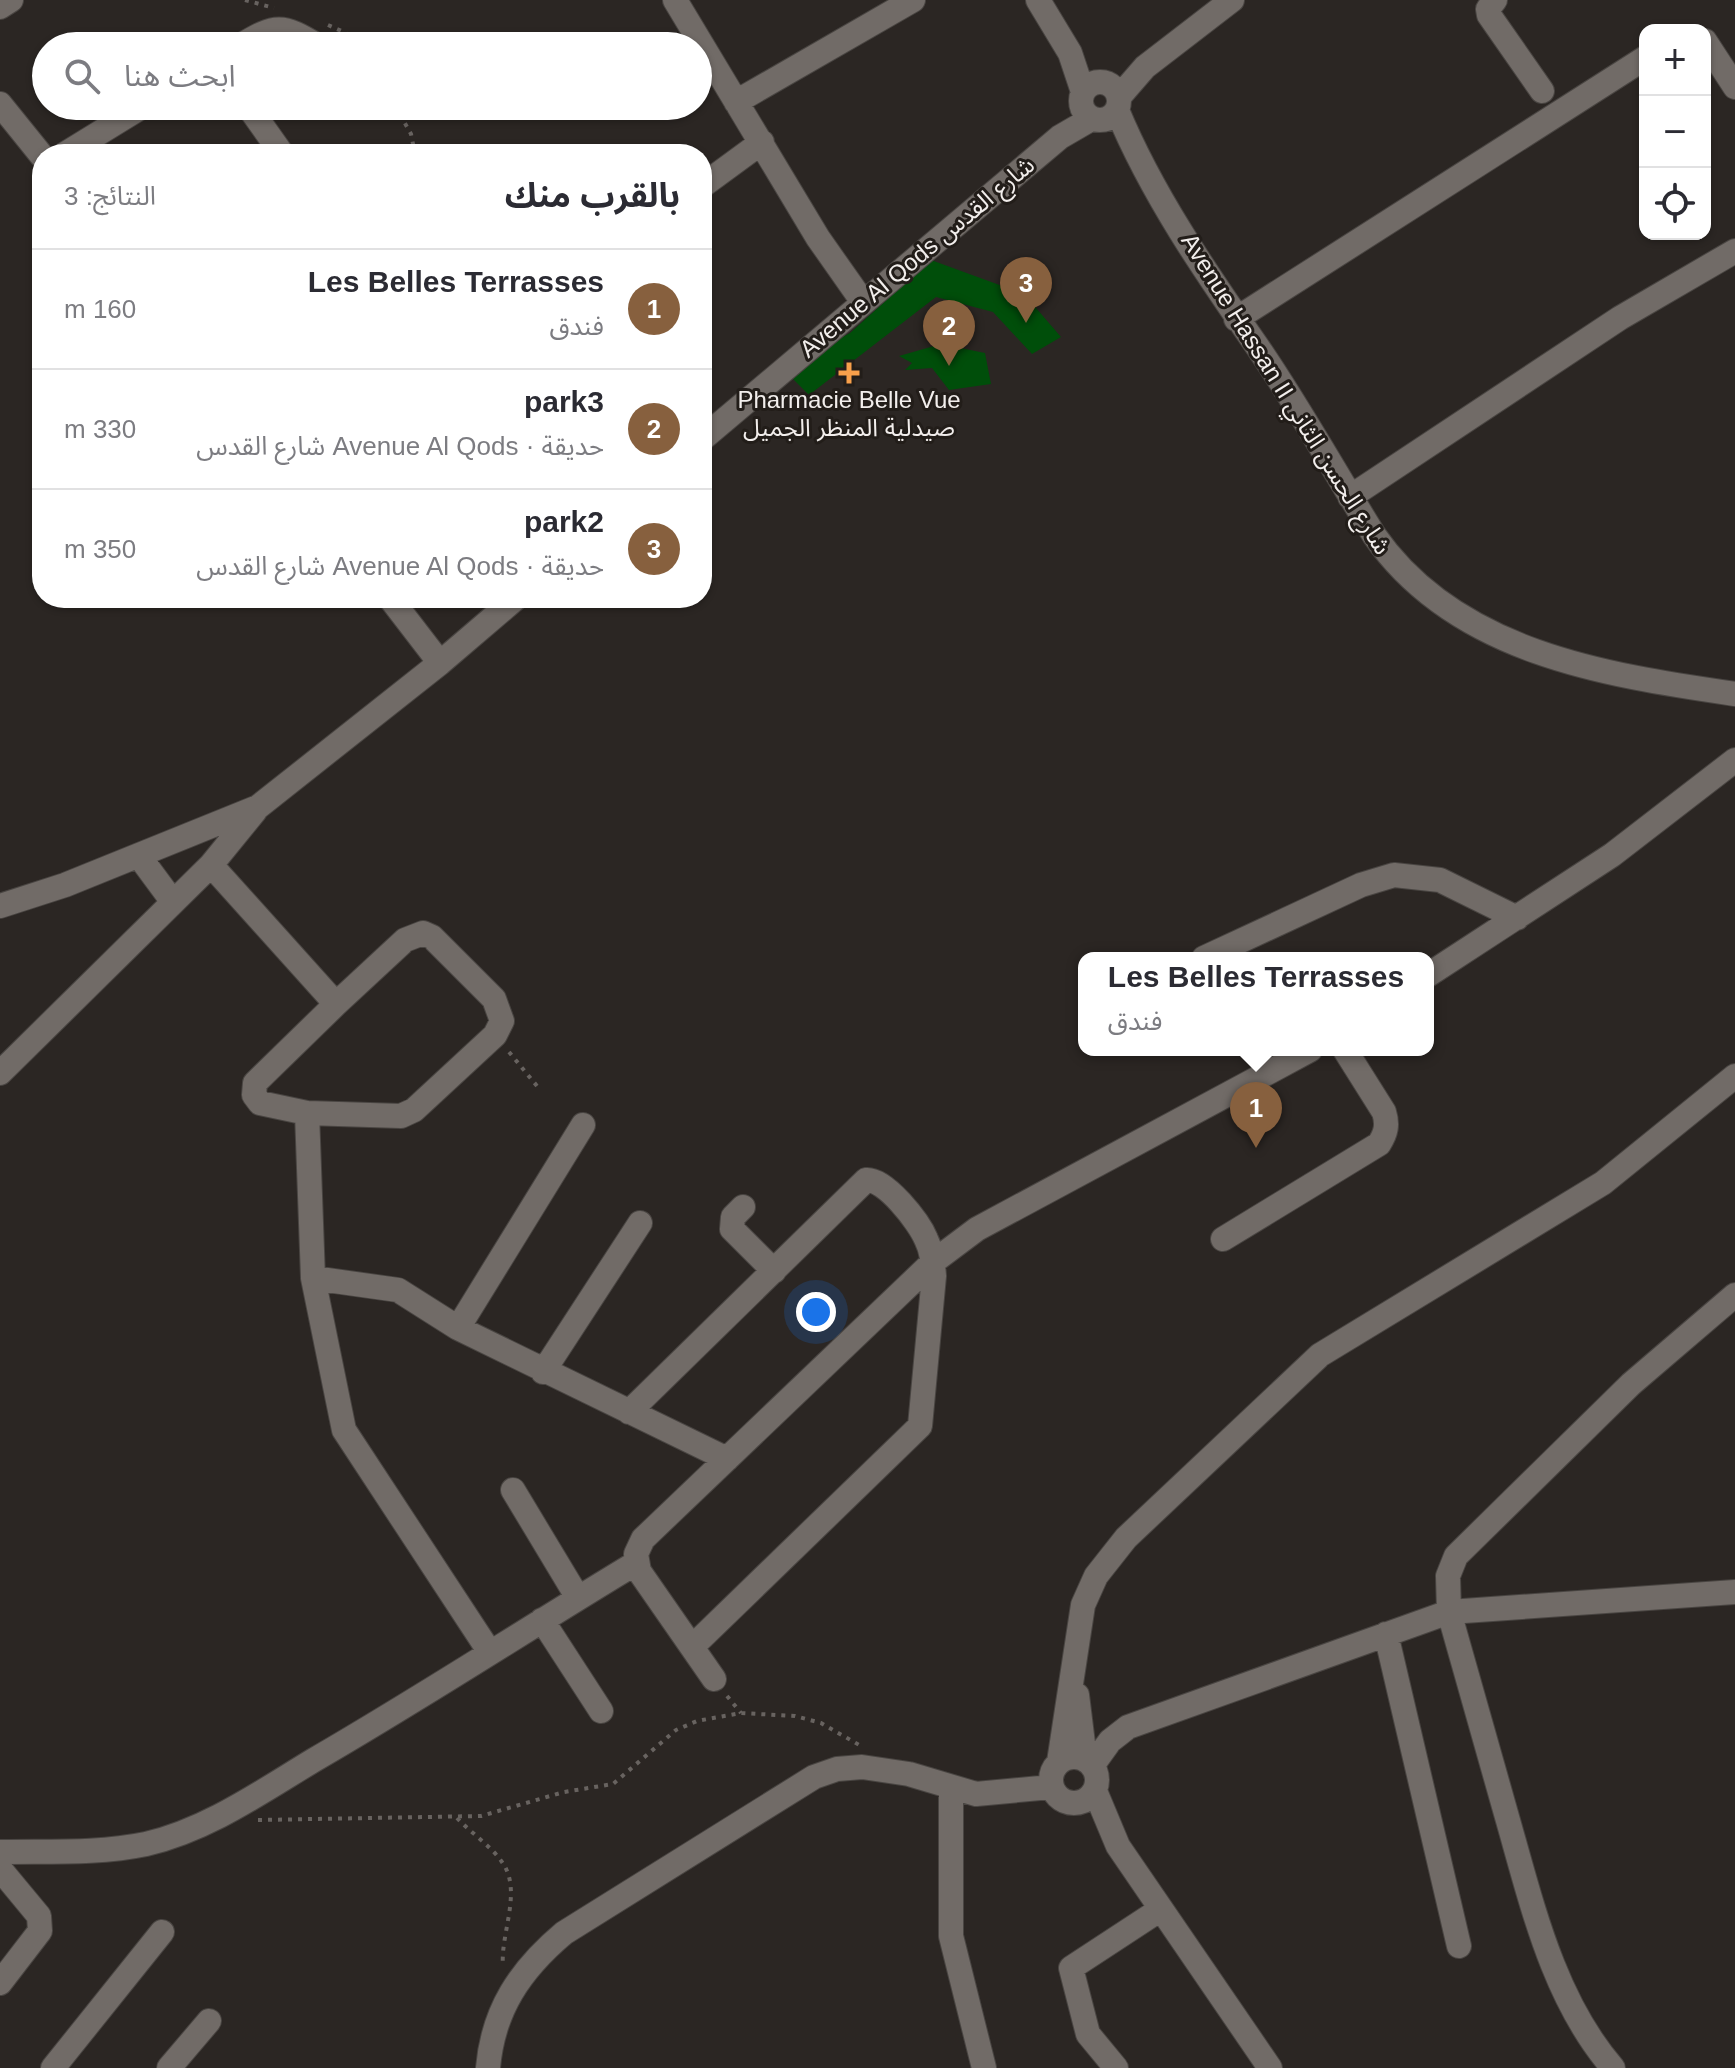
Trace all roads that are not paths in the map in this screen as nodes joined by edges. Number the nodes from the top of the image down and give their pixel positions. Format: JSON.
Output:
{"nodes":[{"id":1,"x":11,"y":0,"type":"edge"},
{"id":2,"x":675,"y":0,"type":"edge"},
{"id":3,"x":913,"y":0,"type":"edge"},
{"id":4,"x":1038,"y":0,"type":"edge"},
{"id":5,"x":1232,"y":0,"type":"edge"},
{"id":6,"x":1495,"y":0,"type":"edge"},
{"id":7,"x":0,"y":7,"type":"edge"},
{"id":8,"x":264,"y":32,"type":"edge"},
{"id":9,"x":295,"y":32,"type":"edge"},
{"id":10,"x":694,"y":32,"type":"edge"},
{"id":11,"x":1711,"y":50,"type":"edge"},
{"id":12,"x":712,"y":62,"type":"edge"},
{"id":13,"x":1639,"y":62,"type":"edge"},
{"id":14,"x":1735,"y":87,"type":"edge"},
{"id":15,"x":1542,"y":91,"type":"dead end"},
{"id":16,"x":1100,"y":101,"type":"junction"},
{"id":17,"x":736,"y":102,"type":"junction"},
{"id":18,"x":0,"y":104,"type":"edge"},
{"id":19,"x":120,"y":120,"type":"edge"},
{"id":20,"x":258,"y":120,"type":"edge"},
{"id":21,"x":762,"y":142,"type":"junction"},
{"id":22,"x":32,"y":144,"type":"edge"},
{"id":23,"x":81,"y":144,"type":"edge"},
{"id":24,"x":275,"y":144,"type":"edge"},
{"id":25,"x":712,"y":179,"type":"edge"},
{"id":26,"x":1735,"y":251,"type":"edge"},
{"id":27,"x":863,"y":302,"type":"junction"},
{"id":28,"x":1236,"y":319,"type":"junction"},
{"id":29,"x":712,"y":430,"type":"edge"},
{"id":30,"x":1350,"y":497,"type":"junction"},
{"id":31,"x":398,"y":608,"type":"edge"},
{"id":32,"x":504,"y":608,"type":"edge"},
{"id":33,"x":440,"y":663,"type":"junction"},
{"id":34,"x":1735,"y":694,"type":"edge"},
{"id":35,"x":1735,"y":760,"type":"edge"},
{"id":36,"x":258,"y":807,"type":"junction"},
{"id":37,"x":139,"y":856,"type":"junction"},
{"id":38,"x":211,"y":865,"type":"junction"},
{"id":39,"x":173,"y":902,"type":"junction"},
{"id":40,"x":0,"y":906,"type":"edge"},
{"id":41,"x":1517,"y":918,"type":"junction"},
{"id":42,"x":1217,"y":952,"type":"edge"},
{"id":43,"x":1434,"y":971,"type":"edge"},
{"id":44,"x":336,"y":1004,"type":"junction"},
{"id":45,"x":1299,"y":1056,"type":"edge"},
{"id":46,"x":1349,"y":1056,"type":"edge"},
{"id":47,"x":0,"y":1073,"type":"edge"},
{"id":48,"x":1735,"y":1076,"type":"edge"},
{"id":49,"x":307,"y":1113,"type":"junction"},
{"id":50,"x":583,"y":1125,"type":"dead end"},
{"id":51,"x":743,"y":1207,"type":"dead end"},
{"id":52,"x":640,"y":1223,"type":"dead end"},
{"id":53,"x":1223,"y":1239,"type":"dead end"},
{"id":54,"x":933,"y":1262,"type":"junction"},
{"id":55,"x":774,"y":1271,"type":"junction"},
{"id":56,"x":313,"y":1278,"type":"junction"},
{"id":57,"x":1735,"y":1295,"type":"edge"},
{"id":58,"x":458,"y":1328,"type":"junction"},
{"id":59,"x":543,"y":1372,"type":"junction"},
{"id":60,"x":629,"y":1412,"type":"junction"},
{"id":61,"x":727,"y":1459,"type":"junction"},
{"id":62,"x":513,"y":1490,"type":"dead end"},
{"id":63,"x":636,"y":1563,"type":"junction"},
{"id":64,"x":1735,"y":1592,"type":"edge"},
{"id":65,"x":578,"y":1598,"type":"junction"},
{"id":66,"x":1449,"y":1612,"type":"junction"},
{"id":67,"x":542,"y":1620,"type":"junction"},
{"id":68,"x":1386,"y":1634,"type":"junction"},
{"id":69,"x":692,"y":1647,"type":"junction"},
{"id":70,"x":489,"y":1651,"type":"junction"},
{"id":71,"x":1073,"y":1658,"type":"junction"},
{"id":72,"x":714,"y":1679,"type":"dead end"},
{"id":73,"x":601,"y":1711,"type":"dead end"},
{"id":74,"x":1059,"y":1762,"type":"junction"},
{"id":75,"x":1089,"y":1763,"type":"junction"},
{"id":76,"x":1051,"y":1787,"type":"junction"},
{"id":77,"x":951,"y":1789,"type":"junction"},
{"id":78,"x":1095,"y":1791,"type":"junction"},
{"id":79,"x":1072,"y":1803,"type":"junction"},
{"id":80,"x":1118,"y":1846,"type":"junction"},
{"id":81,"x":0,"y":1852,"type":"edge"},
{"id":82,"x":0,"y":1869,"type":"edge"},
{"id":83,"x":1161,"y":1909,"type":"junction"},
{"id":84,"x":162,"y":1932,"type":"dead end"},
{"id":85,"x":1459,"y":1946,"type":"dead end"},
{"id":86,"x":0,"y":1983,"type":"edge"},
{"id":87,"x":209,"y":2021,"type":"dead end"},
{"id":88,"x":1088,"y":2034,"type":"junction"},
{"id":89,"x":53,"y":2068,"type":"edge"},
{"id":90,"x":169,"y":2068,"type":"edge"},
{"id":91,"x":488,"y":2068,"type":"edge"},
{"id":92,"x":984,"y":2068,"type":"edge"},
{"id":93,"x":1091,"y":2068,"type":"edge"},
{"id":94,"x":1116,"y":2068,"type":"edge"},
{"id":95,"x":1270,"y":2068,"type":"edge"},
{"id":96,"x":1613,"y":2068,"type":"edge"}],
"edges":[{"from":1,"to":7,"type":"street"},
{"from":2,"to":10,"type":"street"},
{"from":3,"to":17,"type":"street"},
{"from":4,"to":16,"type":"street","name":"Avenue Hassan II شارع الحسن الثاني"},
{"from":5,"to":16,"type":"street","name":"Avenue Al Qods شارع القدس"},
{"from":6,"to":15,"type":"street"},
{"from":8,"to":9,"type":"street"},
{"from":11,"to":14,"type":"street"},
{"from":12,"to":17,"type":"street"},
{"from":13,"to":28,"type":"street"},
{"from":16,"to":27,"type":"street","name":"Avenue Al Qods شارع القدس"},
{"from":16,"to":28,"type":"street","name":"Avenue Hassan II شارع الحسن الثاني"},
{"from":17,"to":21,"type":"street"},
{"from":18,"to":22,"type":"street"},
{"from":19,"to":23,"type":"street"},
{"from":20,"to":24,"type":"street"},
{"from":21,"to":25,"type":"street"},
{"from":21,"to":27,"type":"street"},
{"from":26,"to":30,"type":"street"},
{"from":27,"to":29,"type":"street","name":"Avenue Al Qods شارع القدس"},
{"from":28,"to":30,"type":"street","name":"Avenue Hassan II شارع الحسن الثاني"},
{"from":30,"to":34,"type":"street","name":"Avenue Hassan II شارع الحسن الثاني"},
{"from":31,"to":33,"type":"street"},
{"from":32,"to":33,"type":"street"},
{"from":33,"to":36,"type":"street"},
{"from":35,"to":41,"type":"street"},
{"from":36,"to":37,"type":"street"},
{"from":36,"to":38,"type":"street"},
{"from":37,"to":39,"type":"street"},
{"from":37,"to":40,"type":"street"},
{"from":38,"to":39,"type":"street"},
{"from":38,"to":44,"type":"street"},
{"from":39,"to":47,"type":"street"},
{"from":41,"to":42,"type":"street"},
{"from":41,"to":43,"type":"street"},
{"from":44,"to":49,"type":"street"},
{"from":44,"to":49,"type":"street"},
{"from":45,"to":54,"type":"street"},
{"from":46,"to":53,"type":"street"},
{"from":48,"to":71,"type":"street"},
{"from":49,"to":56,"type":"street"},
{"from":50,"to":58,"type":"street"},
{"from":51,"to":55,"type":"street"},
{"from":52,"to":59,"type":"street"},
{"from":54,"to":55,"type":"street"},
{"from":54,"to":61,"type":"street"},
{"from":54,"to":69,"type":"street"},
{"from":55,"to":60,"type":"street"},
{"from":56,"to":58,"type":"street"},
{"from":56,"to":70,"type":"street"},
{"from":57,"to":66,"type":"street"},
{"from":58,"to":59,"type":"street"},
{"from":59,"to":60,"type":"street"},
{"from":60,"to":61,"type":"street"},
{"from":61,"to":63,"type":"street"},
{"from":62,"to":65,"type":"street"},
{"from":63,"to":65,"type":"street"},
{"from":63,"to":69,"type":"street"},
{"from":64,"to":66,"type":"street"},
{"from":65,"to":67,"type":"street"},
{"from":66,"to":68,"type":"street"},
{"from":66,"to":96,"type":"street"},
{"from":67,"to":70,"type":"street"},
{"from":67,"to":73,"type":"street"},
{"from":68,"to":75,"type":"street"},
{"from":68,"to":85,"type":"street"},
{"from":69,"to":72,"type":"street"},
{"from":70,"to":81,"type":"street"},
{"from":71,"to":74,"type":"street"},
{"from":71,"to":75,"type":"street"},
{"from":74,"to":75,"type":"street"},
{"from":74,"to":76,"type":"street"},
{"from":75,"to":78,"type":"street"},
{"from":76,"to":77,"type":"street"},
{"from":76,"to":79,"type":"street"},
{"from":77,"to":91,"type":"street"},
{"from":77,"to":92,"type":"street"},
{"from":78,"to":79,"type":"street"},
{"from":78,"to":80,"type":"street"},
{"from":79,"to":80,"type":"street"},
{"from":80,"to":83,"type":"street"},
{"from":82,"to":86,"type":"street"},
{"from":83,"to":88,"type":"street"},
{"from":83,"to":95,"type":"street"},
{"from":84,"to":89,"type":"street"},
{"from":87,"to":90,"type":"street"},
{"from":88,"to":93,"type":"street"},
{"from":88,"to":94,"type":"street"}]}
